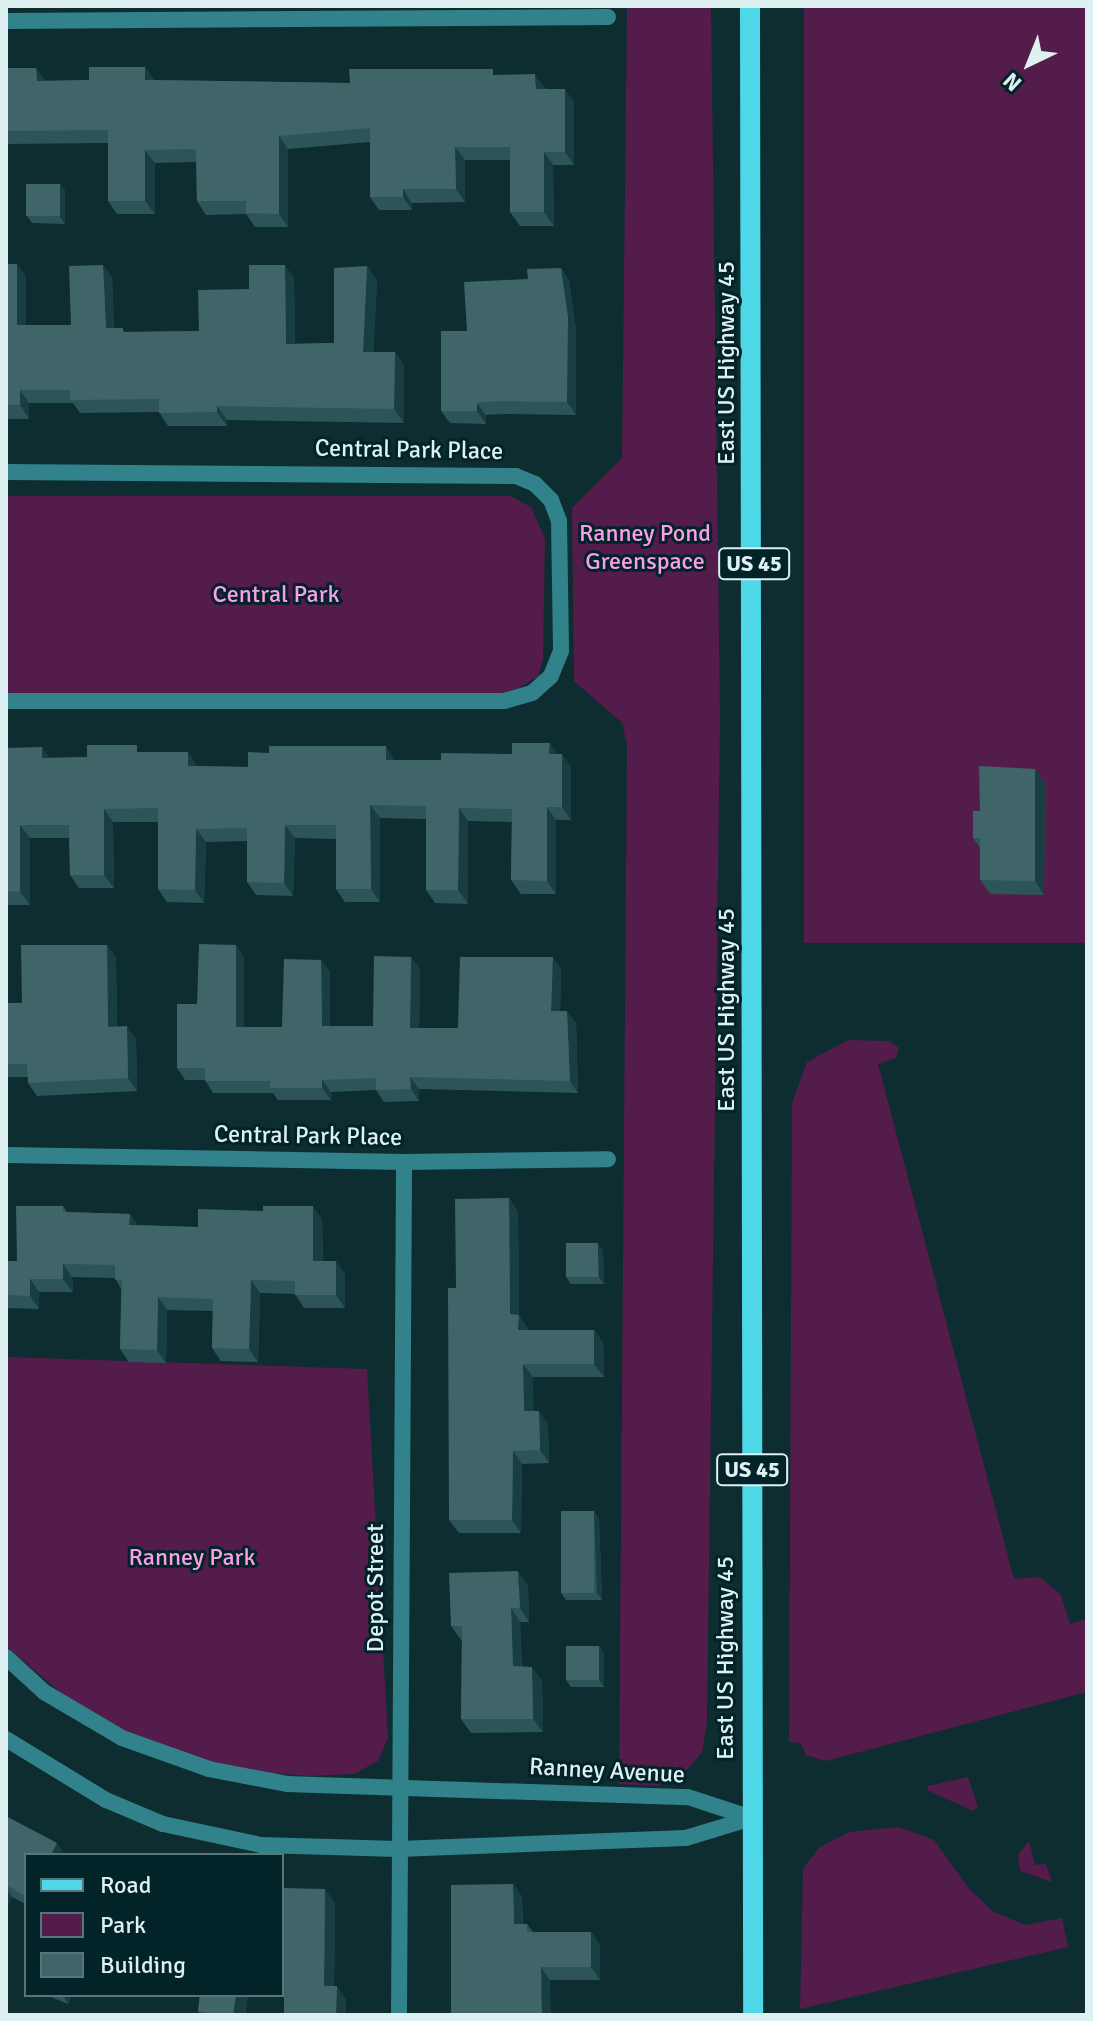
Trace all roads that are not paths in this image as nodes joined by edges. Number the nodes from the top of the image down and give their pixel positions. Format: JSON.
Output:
{"nodes":[{"id":1,"x":750,"y":6,"type":"edge"},
{"id":2,"x":382,"y":13,"type":"edge"},
{"id":3,"x":608,"y":17,"type":"dead end"},
{"id":4,"x":6,"y":21,"type":"edge"},
{"id":5,"x":6,"y":472,"type":"edge"},
{"id":6,"x":6,"y":701,"type":"edge"},
{"id":7,"x":6,"y":1155,"type":"edge"},
{"id":8,"x":608,"y":1159,"type":"dead end"},
{"id":9,"x":404,"y":1162,"type":"junction"},
{"id":10,"x":6,"y":1657,"type":"edge"},
{"id":11,"x":6,"y":1739,"type":"edge"},
{"id":12,"x":398,"y":1787,"type":"junction"},
{"id":13,"x":752,"y":1818,"type":"junction"},
{"id":14,"x":398,"y":1849,"type":"junction"},
{"id":15,"x":399,"y":2015,"type":"edge"},
{"id":16,"x":753,"y":2015,"type":"edge"}],
"edges":[{"from":1,"to":13,"type":"main road","name":"East US Highway 45","number":"US 45"},
{"from":2,"to":3,"type":"street"},
{"from":2,"to":4,"type":"street"},
{"from":5,"to":6,"type":"street","name":"Central Park Place"},
{"from":7,"to":9,"type":"street","name":"Central Park Place"},
{"from":8,"to":9,"type":"street","name":"Central Park Place"},
{"from":9,"to":12,"type":"street","name":"Depot Street"},
{"from":10,"to":12,"type":"street","name":"Ranney Avenue"},
{"from":11,"to":14,"type":"street"},
{"from":12,"to":13,"type":"street","name":"Ranney Avenue"},
{"from":12,"to":14,"type":"street","name":"Depot Street"},
{"from":13,"to":14,"type":"street"},
{"from":13,"to":16,"type":"main road","name":"East US Highway 45","number":"US 45"},
{"from":14,"to":15,"type":"street","name":"Depot Street"}]}
